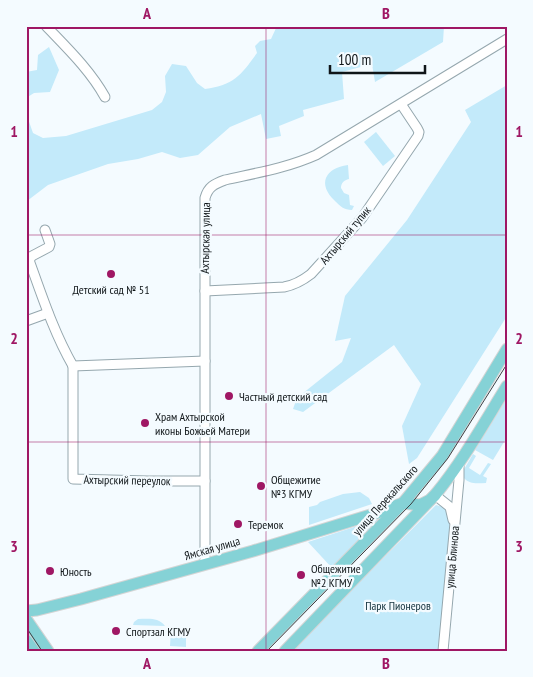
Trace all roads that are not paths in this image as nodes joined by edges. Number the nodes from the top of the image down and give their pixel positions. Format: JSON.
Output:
{"nodes":[{"id":1,"x":46,"y":26,"type":"edge"},
{"id":2,"x":507,"y":39,"type":"edge"},
{"id":3,"x":105,"y":97,"type":"dead end"},
{"id":4,"x":401,"y":104,"type":"junction"},
{"id":5,"x":45,"y":230,"type":"dead end"},
{"id":6,"x":205,"y":291,"type":"junction"},
{"id":7,"x":48,"y":313,"type":"junction"},
{"id":8,"x":26,"y":321,"type":"edge"},
{"id":9,"x":507,"y":349,"type":"edge"},
{"id":10,"x":205,"y":360,"type":"junction"},
{"id":11,"x":73,"y":366,"type":"junction"},
{"id":12,"x":507,"y":386,"type":"edge"},
{"id":13,"x":458,"y":463,"type":"junction"},
{"id":14,"x":205,"y":481,"type":"junction"},
{"id":15,"x":435,"y":495,"type":"junction"},
{"id":16,"x":403,"y":503,"type":"junction"},
{"id":17,"x":455,"y":525,"type":"junction"},
{"id":18,"x":204,"y":564,"type":"junction"},
{"id":19,"x":26,"y":611,"type":"edge"},
{"id":20,"x":26,"y":619,"type":"edge"},
{"id":21,"x":26,"y":640,"type":"edge"},
{"id":22,"x":34,"y":651,"type":"edge"},
{"id":23,"x":48,"y":651,"type":"edge"},
{"id":24,"x":258,"y":651,"type":"edge"},
{"id":25,"x":285,"y":651,"type":"edge"},
{"id":26,"x":443,"y":651,"type":"edge"}],
"edges":[{"from":1,"to":3,"type":"street"},
{"from":2,"to":4,"type":"street","name":"Ахтырская улица"},
{"from":4,"to":6,"type":"street","name":"Ахтырская улица"},
{"from":4,"to":6,"type":"street","name":"Ахтырский тупик"},
{"from":5,"to":7,"type":"street","name":"Ахтырский переулок"},
{"from":6,"to":10,"type":"street","name":"Ахтырская улица"},
{"from":7,"to":8,"type":"street"},
{"from":7,"to":11,"type":"street","name":"Ахтырский переулок"},
{"from":9,"to":16,"type":"main road","name":"улица Перекальского"},
{"from":10,"to":11,"type":"street"},
{"from":10,"to":14,"type":"street","name":"Ахтырская улица"},
{"from":11,"to":14,"type":"street","name":"Ахтырский переулок"},
{"from":12,"to":13,"type":"main road"},
{"from":13,"to":15,"type":"main road"},
{"from":13,"to":17,"type":"street","name":"улица Блинова"},
{"from":14,"to":18,"type":"street","name":"Ахтырская улица"},
{"from":15,"to":16,"type":"main road"},
{"from":15,"to":17,"type":"street"},
{"from":15,"to":25,"type":"main road"},
{"from":16,"to":18,"type":"main road","name":"Ямская улица"},
{"from":16,"to":24,"type":"main road","name":"улица Перекальского"},
{"from":17,"to":26,"type":"street","name":"улица Блинова"},
{"from":18,"to":19,"type":"main road","name":"Ямская улица"},
{"from":20,"to":23,"type":"main road"},
{"from":21,"to":22,"type":"main road"}]}
